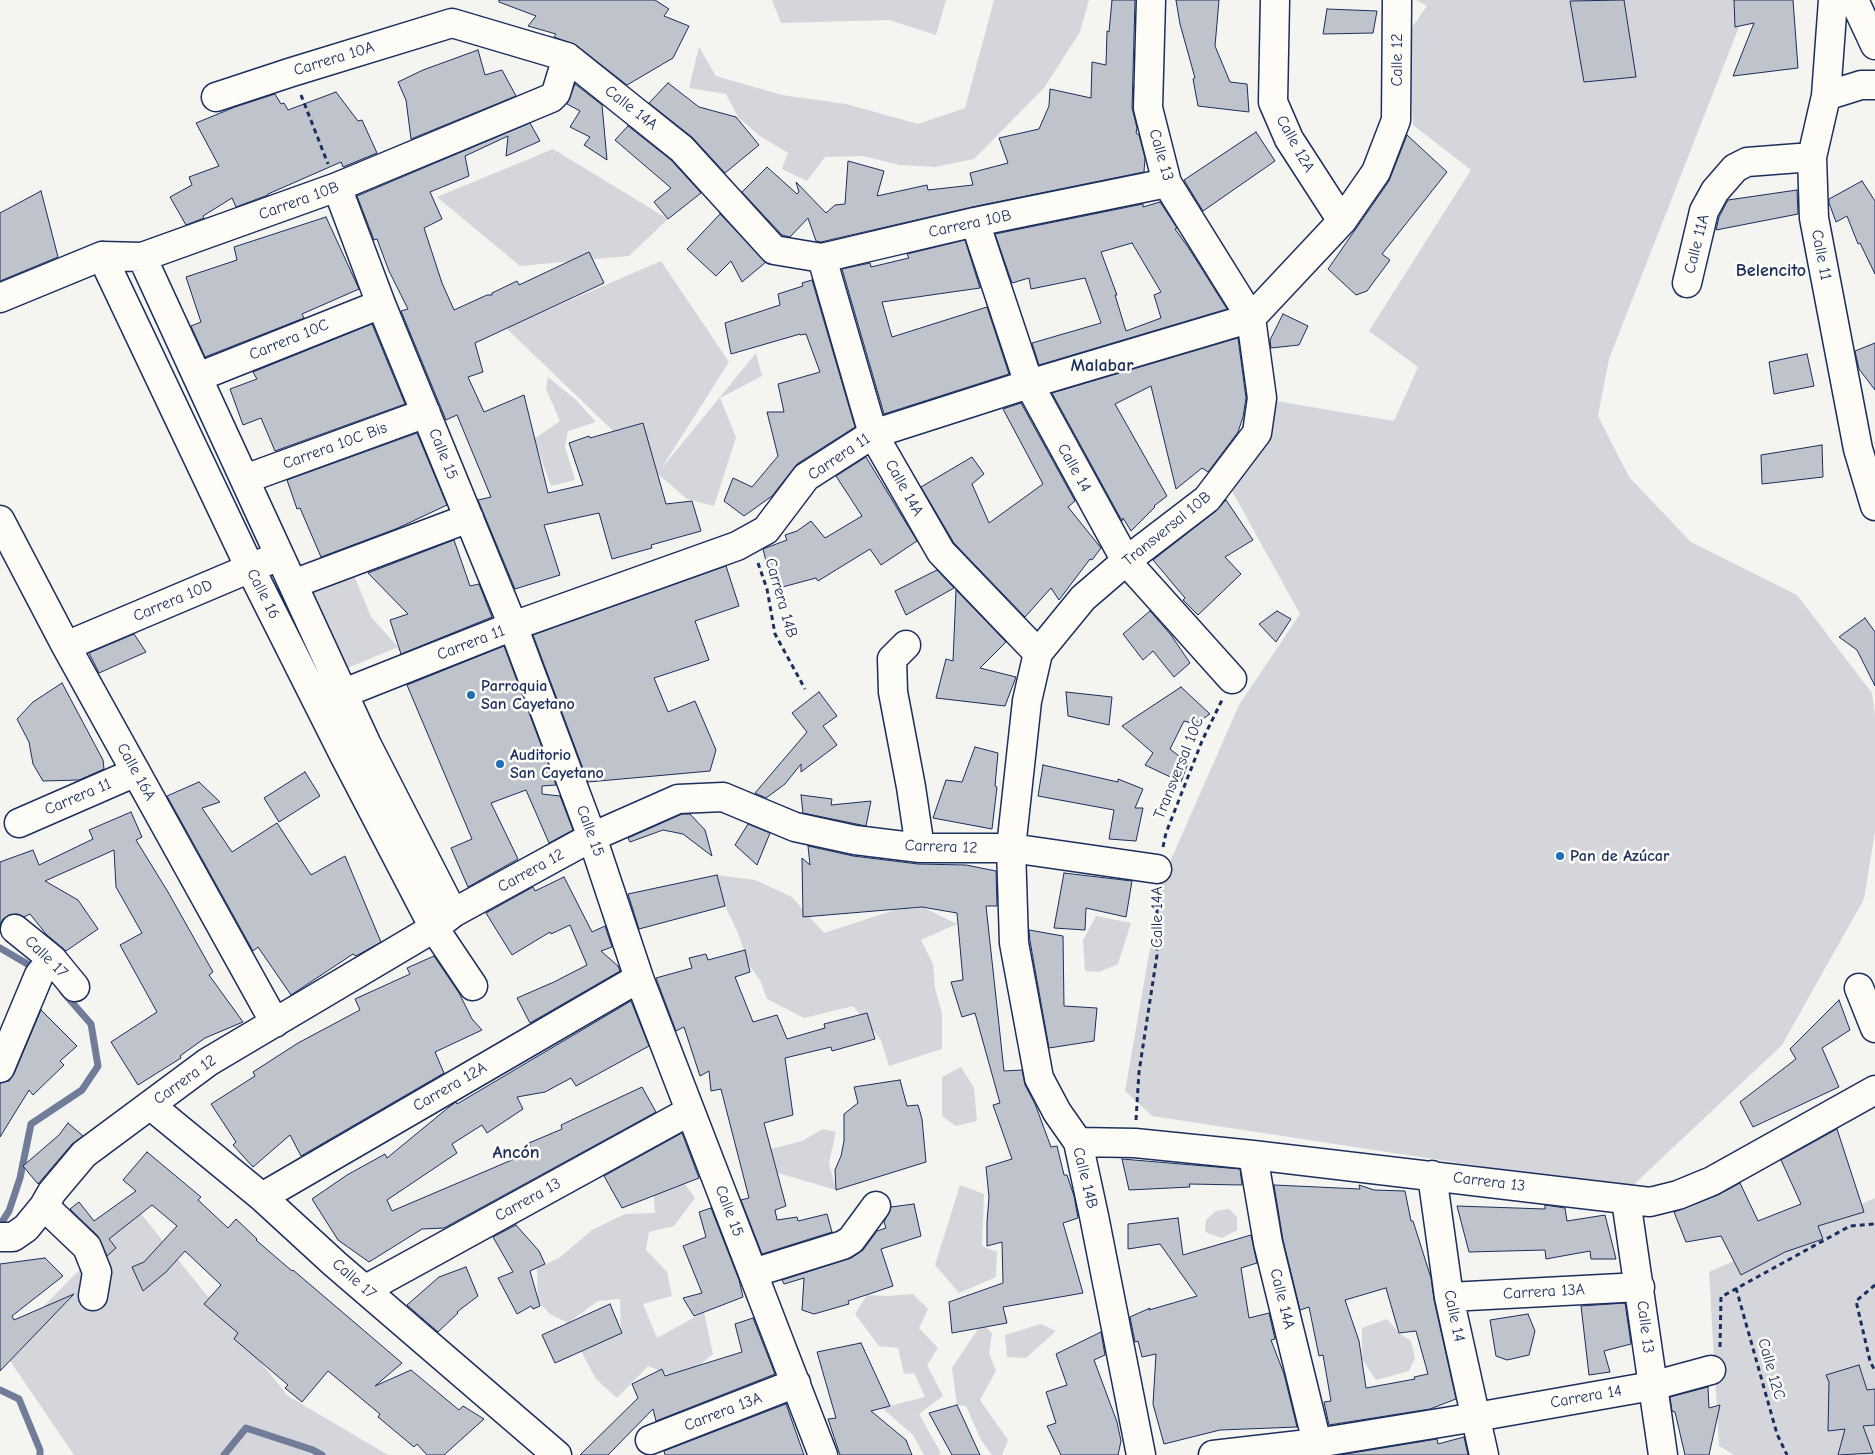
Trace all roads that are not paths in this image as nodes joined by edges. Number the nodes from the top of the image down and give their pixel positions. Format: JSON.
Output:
{"nodes":[{"id":1,"x":1151,"y":0,"type":"edge"},
{"id":2,"x":1275,"y":0,"type":"edge"},
{"id":3,"x":1397,"y":0,"type":"edge"},
{"id":4,"x":1833,"y":0,"type":"edge"},
{"id":5,"x":1854,"y":0,"type":"edge"},
{"id":6,"x":452,"y":23,"type":"joint"},
{"id":7,"x":1875,"y":45,"type":"edge"},
{"id":8,"x":566,"y":57,"type":"junction"},
{"id":9,"x":1875,"y":85,"type":"edge"},
{"id":10,"x":1826,"y":96,"type":"junction"},
{"id":11,"x":216,"y":97,"type":"dead end"},
{"id":12,"x":1812,"y":157,"type":"junction"},
{"id":13,"x":1167,"y":183,"type":"junction"},
{"id":14,"x":337,"y":187,"type":"junction"},
{"id":15,"x":1342,"y":221,"type":"junction"},
{"id":16,"x":975,"y":222,"type":"junction"},
{"id":17,"x":774,"y":250,"type":"joint"},
{"id":18,"x":102,"y":256,"type":"junction"},
{"id":19,"x":142,"y":257,"type":"junction"},
{"id":20,"x":822,"y":258,"type":"junction"},
{"id":21,"x":1687,"y":283,"type":"dead end"},
{"id":22,"x":0,"y":298,"type":"edge"},
{"id":23,"x":381,"y":304,"type":"junction"},
{"id":24,"x":1251,"y":318,"type":"junction"},
{"id":25,"x":198,"y":377,"type":"junction"},
{"id":26,"x":1029,"y":384,"type":"junction"},
{"id":27,"x":426,"y":413,"type":"junction"},
{"id":28,"x":874,"y":434,"type":"junction"},
{"id":29,"x":245,"y":479,"type":"junction"},
{"id":30,"x":1875,"y":506,"type":"edge"},
{"id":31,"x":469,"y":518,"type":"junction"},
{"id":32,"x":0,"y":520,"type":"edge"},
{"id":33,"x":280,"y":555,"type":"junction"},
{"id":34,"x":1126,"y":561,"type":"junction"},
{"id":35,"x":250,"y":568,"type":"junction"},
{"id":36,"x":293,"y":584,"type":"junction"},
{"id":37,"x":513,"y":626,"type":"junction"},
{"id":38,"x":906,"y":645,"type":"dead end"},
{"id":39,"x":66,"y":646,"type":"junction"},
{"id":40,"x":1038,"y":653,"type":"junction"},
{"id":41,"x":1232,"y":679,"type":"road end"},
{"id":42,"x":344,"y":692,"type":"junction"},
{"id":43,"x":355,"y":750,"type":"junction"},
{"id":44,"x":136,"y":772,"type":"junction"},
{"id":45,"x":19,"y":823,"type":"dead end"},
{"id":46,"x":592,"y":837,"type":"junction"},
{"id":47,"x":920,"y":848,"type":"junction"},
{"id":48,"x":1011,"y":848,"type":"junction"},
{"id":49,"x":1157,"y":869,"type":"road end"},
{"id":50,"x":443,"y":920,"type":"junction"},
{"id":51,"x":15,"y":929,"type":"dead end"},
{"id":52,"x":44,"y":968,"type":"junction"},
{"id":53,"x":639,"y":978,"type":"junction"},
{"id":54,"x":75,"y":986,"type":"dead end"},
{"id":55,"x":473,"y":986,"type":"dead end"},
{"id":56,"x":1859,"y":988,"type":"dead end"},
{"id":57,"x":275,"y":1023,"type":"junction"},
{"id":58,"x":1875,"y":1028,"type":"edge"},
{"id":59,"x":0,"y":1068,"type":"edge"},
{"id":60,"x":1875,"y":1090,"type":"edge"},
{"id":61,"x":150,"y":1105,"type":"junction"},
{"id":62,"x":690,"y":1111,"type":"junction"},
{"id":63,"x":1078,"y":1142,"type":"junction"},
{"id":64,"x":1253,"y":1155,"type":"junction"},
{"id":65,"x":1432,"y":1175,"type":"junction"},
{"id":66,"x":262,"y":1197,"type":"junction"},
{"id":67,"x":1626,"y":1200,"type":"junction"},
{"id":68,"x":44,"y":1206,"type":"junction"},
{"id":69,"x":876,"y":1206,"type":"dead end"},
{"id":70,"x":0,"y":1237,"type":"edge"},
{"id":71,"x":753,"y":1273,"type":"junction"},
{"id":72,"x":1640,"y":1287,"type":"junction"},
{"id":73,"x":366,"y":1290,"type":"junction"},
{"id":74,"x":93,"y":1296,"type":"dead end"},
{"id":75,"x":1449,"y":1297,"type":"junction"},
{"id":76,"x":1711,"y":1370,"type":"road end"},
{"id":77,"x":796,"y":1383,"type":"junction"},
{"id":78,"x":1652,"y":1386,"type":"junction"},
{"id":79,"x":1476,"y":1417,"type":"junction"},
{"id":80,"x":650,"y":1440,"type":"dead end"},
{"id":81,"x":1317,"y":1442,"type":"junction"},
{"id":82,"x":557,"y":1455,"type":"edge"},
{"id":83,"x":824,"y":1455,"type":"edge"},
{"id":84,"x":1141,"y":1455,"type":"edge"},
{"id":85,"x":1213,"y":1455,"type":"edge"},
{"id":86,"x":1484,"y":1455,"type":"edge"},
{"id":87,"x":1663,"y":1455,"type":"edge"}],
"edges":[{"from":1,"to":13,"type":"street","name":"Calle 13"},
{"from":2,"to":15,"type":"street","name":"Calle 12A"},
{"from":3,"to":15,"type":"street","name":"Calle 12"},
{"from":4,"to":10,"type":"street","name":"Calle 11"},
{"from":5,"to":7,"type":"street"},
{"from":6,"to":8,"type":"street","name":"Calle 14A"},
{"from":6,"to":11,"type":"street","name":"Carrera 10A"},
{"from":8,"to":14,"type":"street","name":"Carrera 10B"},
{"from":8,"to":17,"type":"street","name":"Calle 14A"},
{"from":9,"to":10,"type":"street"},
{"from":10,"to":12,"type":"street","name":"Calle 11"},
{"from":12,"to":21,"type":"street","name":"Calle 11A"},
{"from":12,"to":30,"type":"street","name":"Calle 11"},
{"from":13,"to":16,"type":"street","name":"Carrera 10B"},
{"from":13,"to":24,"type":"street","name":"Calle 13"},
{"from":14,"to":19,"type":"street","name":"Carrera 10B"},
{"from":14,"to":23,"type":"street","name":"Calle 15"},
{"from":15,"to":24,"type":"street"},
{"from":16,"to":20,"type":"street","name":"Carrera 10B"},
{"from":16,"to":26,"type":"street","name":"Calle 14"},
{"from":17,"to":20,"type":"street","name":"Carrera 10B"},
{"from":18,"to":19,"type":"street","name":"Carrera 10B"},
{"from":18,"to":22,"type":"street","name":"Carrera 10B"},
{"from":18,"to":35,"type":"street","name":"Calle 16"},
{"from":19,"to":25,"type":"street","name":"Calle 16"},
{"from":20,"to":28,"type":"street","name":"Calle 14A"},
{"from":23,"to":25,"type":"street","name":"Carrera 10C"},
{"from":23,"to":27,"type":"street","name":"Calle 15"},
{"from":24,"to":26,"type":"street","name":"Carrera 11"},
{"from":24,"to":34,"type":"street","name":"Transversal 10B"},
{"from":25,"to":29,"type":"street","name":"Calle 16"},
{"from":26,"to":28,"type":"street","name":"Carrera 11"},
{"from":26,"to":34,"type":"street","name":"Calle 14"},
{"from":27,"to":29,"type":"street","name":"Carrera 10C Bis"},
{"from":27,"to":31,"type":"street","name":"Calle 15"},
{"from":28,"to":37,"type":"street","name":"Carrera 11"},
{"from":28,"to":40,"type":"street","name":"Calle 14A"},
{"from":29,"to":33,"type":"street","name":"Calle 16"},
{"from":31,"to":36,"type":"street"},
{"from":31,"to":37,"type":"street","name":"Calle 15"},
{"from":32,"to":39,"type":"street","name":"Calle 16A"},
{"from":33,"to":35,"type":"street","name":"Carrera 10D"},
{"from":33,"to":36,"type":"street","name":"Calle 16"},
{"from":34,"to":40,"type":"street","name":"Transversal 10B"},
{"from":34,"to":41,"type":"street","name":"Calle 14"},
{"from":35,"to":39,"type":"street","name":"Carrera 10D"},
{"from":35,"to":43,"type":"street","name":"Calle 16"},
{"from":36,"to":42,"type":"street","name":"Calle 16"},
{"from":37,"to":42,"type":"street","name":"Carrera 11"},
{"from":37,"to":46,"type":"street","name":"Calle 15"},
{"from":38,"to":47,"type":"street"},
{"from":39,"to":44,"type":"street","name":"Calle 16A"},
{"from":40,"to":48,"type":"street","name":"Transversal 10B"},
{"from":42,"to":43,"type":"street","name":"Calle 16"},
{"from":43,"to":50,"type":"street","name":"Calle 16"},
{"from":44,"to":45,"type":"street","name":"Carrera 11"},
{"from":44,"to":57,"type":"street","name":"Calle 16A"},
{"from":46,"to":47,"type":"street","name":"Carrera 12"},
{"from":46,"to":50,"type":"street","name":"Carrera 12"},
{"from":46,"to":53,"type":"street","name":"Calle 15"},
{"from":47,"to":48,"type":"street","name":"Carrera 12"},
{"from":48,"to":49,"type":"street","name":"Carrera 12"},
{"from":48,"to":63,"type":"street","name":"Calle 14B"},
{"from":50,"to":55,"type":"street","name":"Calle 16"},
{"from":50,"to":57,"type":"street","name":"Carrera 12"},
{"from":51,"to":52,"type":"street","name":"Calle 17"},
{"from":52,"to":54,"type":"street","name":"Calle 17"},
{"from":52,"to":59,"type":"street"},
{"from":53,"to":62,"type":"street","name":"Calle 15"},
{"from":53,"to":66,"type":"street","name":"Carrera 12A"},
{"from":56,"to":58,"type":"street"},
{"from":57,"to":61,"type":"street","name":"Carrera 12"},
{"from":60,"to":67,"type":"street","name":"Carrera 13"},
{"from":61,"to":66,"type":"street","name":"Calle 17"},
{"from":61,"to":68,"type":"street","name":"Carrera 12"},
{"from":62,"to":71,"type":"street","name":"Calle 15"},
{"from":62,"to":73,"type":"street","name":"Carrera 13"},
{"from":63,"to":64,"type":"street","name":"Carrera 13"},
{"from":63,"to":84,"type":"street","name":"Calle 14B"},
{"from":64,"to":65,"type":"street","name":"Carrera 13"},
{"from":64,"to":81,"type":"street","name":"Calle 14A"},
{"from":65,"to":67,"type":"street","name":"Carrera 13"},
{"from":65,"to":75,"type":"street","name":"Calle 14"},
{"from":66,"to":73,"type":"street","name":"Calle 17"},
{"from":67,"to":72,"type":"street","name":"Calle 13"},
{"from":68,"to":70,"type":"street","name":"Carrera 12"},
{"from":68,"to":74,"type":"street"},
{"from":69,"to":71,"type":"street"},
{"from":71,"to":77,"type":"street","name":"Calle 15"},
{"from":72,"to":75,"type":"street","name":"Carrera 13A"},
{"from":72,"to":78,"type":"street","name":"Calle 13"},
{"from":73,"to":82,"type":"street","name":"Calle 17"},
{"from":75,"to":79,"type":"street","name":"Calle 14"},
{"from":76,"to":78,"type":"street","name":"Carrera 14"},
{"from":77,"to":80,"type":"street","name":"Carrera 13A"},
{"from":77,"to":83,"type":"street","name":"Calle 15"},
{"from":78,"to":79,"type":"street","name":"Carrera 14"},
{"from":78,"to":87,"type":"street","name":"Calle 13"},
{"from":79,"to":81,"type":"street","name":"Carrera 14"},
{"from":79,"to":86,"type":"street","name":"Calle 14"},
{"from":81,"to":85,"type":"street","name":"Carrera 14"}]}
